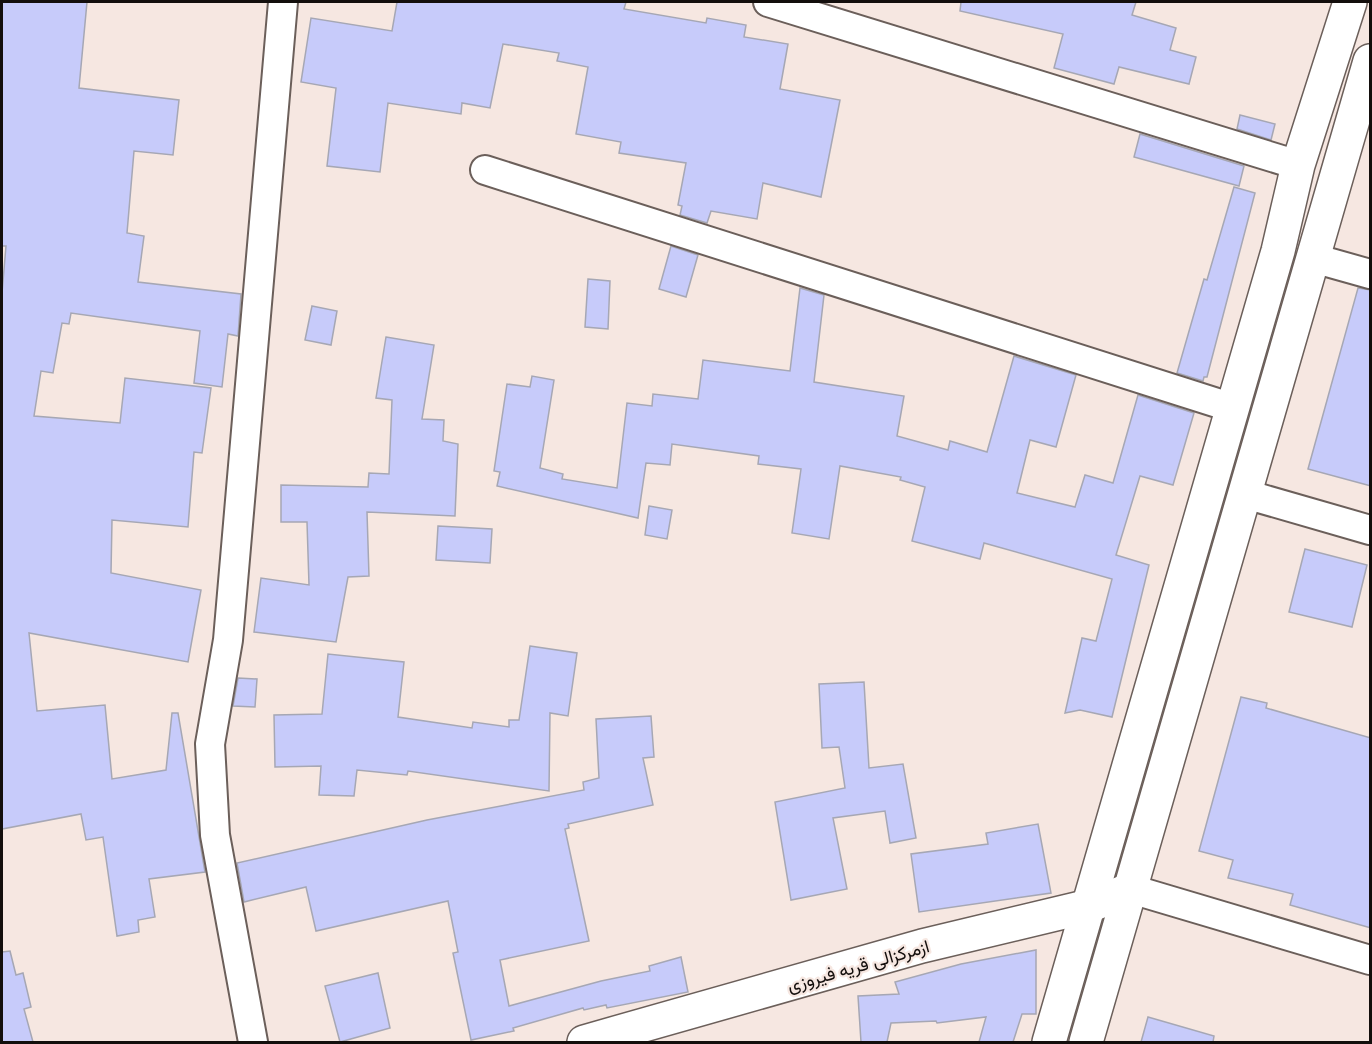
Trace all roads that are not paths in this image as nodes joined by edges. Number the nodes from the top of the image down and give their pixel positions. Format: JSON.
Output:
{"nodes":[{"id":1,"x":283,"y":2,"type":"edge"},
{"id":2,"x":768,"y":2,"type":"edge"},
{"id":3,"x":1350,"y":2,"type":"edge"},
{"id":4,"x":1371,"y":61,"type":"edge"},
{"id":5,"x":1298,"y":165,"type":"junction"},
{"id":6,"x":485,"y":170,"type":"dead end"},
{"id":7,"x":1313,"y":258,"type":"junction"},
{"id":8,"x":1371,"y":274,"type":"edge"},
{"id":9,"x":1233,"y":408,"type":"junction"},
{"id":10,"x":1245,"y":494,"type":"junction"},
{"id":11,"x":1371,"y":530,"type":"edge"},
{"id":12,"x":1131,"y":889,"type":"junction"},
{"id":13,"x":1089,"y":906,"type":"junction"},
{"id":14,"x":1371,"y":960,"type":"edge"},
{"id":15,"x":602,"y":1040,"type":"edge"},
{"id":16,"x":254,"y":1042,"type":"edge"},
{"id":17,"x":1049,"y":1042,"type":"edge"},
{"id":18,"x":1086,"y":1042,"type":"edge"}],
"edges":[{"from":1,"to":16,"type":"street"},
{"from":2,"to":5,"type":"street"},
{"from":3,"to":5,"type":"main road"},
{"from":4,"to":7,"type":"main road"},
{"from":5,"to":9,"type":"main road"},
{"from":6,"to":9,"type":"street"},
{"from":7,"to":8,"type":"street"},
{"from":7,"to":10,"type":"main road"},
{"from":9,"to":13,"type":"main road"},
{"from":10,"to":11,"type":"street"},
{"from":10,"to":12,"type":"main road"},
{"from":12,"to":13,"type":"main road","name":"ازمرکزالی قریه فیروزی"},
{"from":12,"to":14,"type":"street"},
{"from":12,"to":18,"type":"main road"},
{"from":13,"to":15,"type":"main road","name":"ازمرکزالی قریه فیروزی"},
{"from":13,"to":17,"type":"main road"}]}
